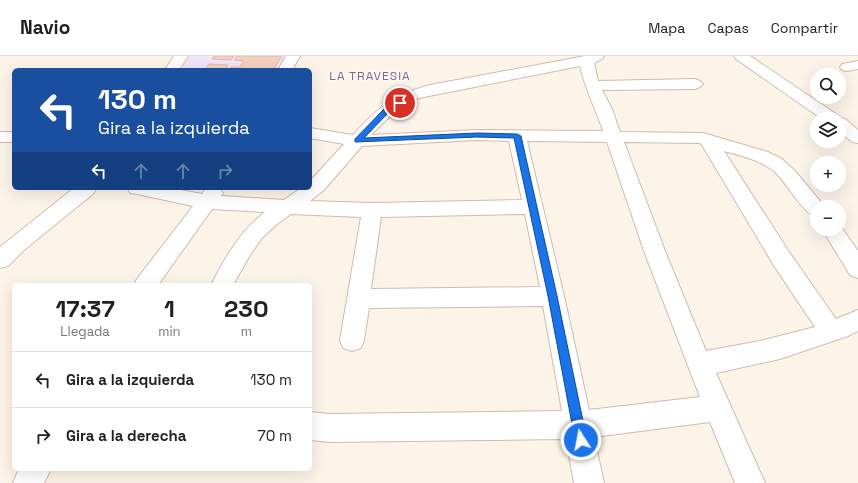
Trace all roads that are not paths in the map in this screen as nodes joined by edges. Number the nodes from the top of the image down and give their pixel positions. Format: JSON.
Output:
{"nodes":[{"id":1,"x":181,"y":56,"type":"edge"},
{"id":2,"x":293,"y":56,"type":"edge"},
{"id":3,"x":742,"y":56,"type":"edge"},
{"id":4,"x":592,"y":58,"type":"edge"},
{"id":5,"x":173,"y":68,"type":"edge"},
{"id":6,"x":287,"y":68,"type":"edge"},
{"id":7,"x":694,"y":84,"type":"dead end"},
{"id":8,"x":592,"y":86,"type":"junction"},
{"id":9,"x":823,"y":112,"type":"edge"},
{"id":10,"x":846,"y":129,"type":"edge"},
{"id":11,"x":312,"y":133,"type":"edge"},
{"id":12,"x":517,"y":136,"type":"junction"},
{"id":13,"x":0,"y":137,"type":"edge"},
{"id":14,"x":12,"y":137,"type":"edge"},
{"id":15,"x":613,"y":137,"type":"junction"},
{"id":16,"x":858,"y":138,"type":"edge"},
{"id":17,"x":357,"y":141,"type":"junction"},
{"id":18,"x":709,"y":141,"type":"junction"},
{"id":19,"x":312,"y":189,"type":"edge"},
{"id":20,"x":84,"y":190,"type":"edge"},
{"id":21,"x":158,"y":190,"type":"edge"},
{"id":22,"x":311,"y":190,"type":"edge"},
{"id":23,"x":212,"y":195,"type":"edge"},
{"id":24,"x":810,"y":201,"type":"edge"},
{"id":25,"x":290,"y":207,"type":"junction"},
{"id":26,"x":533,"y":207,"type":"junction"},
{"id":27,"x":372,"y":210,"type":"junction"},
{"id":28,"x":837,"y":236,"type":"edge"},
{"id":29,"x":0,"y":260,"type":"edge"},
{"id":30,"x":858,"y":268,"type":"edge"},
{"id":31,"x":146,"y":283,"type":"edge"},
{"id":32,"x":223,"y":283,"type":"edge"},
{"id":33,"x":552,"y":296,"type":"junction"},
{"id":34,"x":359,"y":299,"type":"junction"},
{"id":35,"x":858,"y":320,"type":"edge"},
{"id":36,"x":831,"y":331,"type":"junction"},
{"id":37,"x":352,"y":340,"type":"dead end"},
{"id":38,"x":699,"y":364,"type":"junction"},
{"id":39,"x":717,"y":408,"type":"junction"},
{"id":40,"x":579,"y":425,"type":"junction"},
{"id":41,"x":312,"y":426,"type":"edge"},
{"id":42,"x":35,"y":471,"type":"edge"},
{"id":43,"x":28,"y":483,"type":"edge"},
{"id":44,"x":589,"y":483,"type":"edge"},
{"id":45,"x":750,"y":483,"type":"edge"}],
"edges":[{"from":1,"to":5,"type":"street"},
{"from":2,"to":6,"type":"street"},
{"from":3,"to":9,"type":"street"},
{"from":4,"to":8,"type":"street"},
{"from":4,"to":17,"type":"street"},
{"from":7,"to":8,"type":"street"},
{"from":8,"to":15,"type":"street"},
{"from":10,"to":16,"type":"street"},
{"from":11,"to":17,"type":"street"},
{"from":12,"to":15,"type":"street"},
{"from":12,"to":17,"type":"street"},
{"from":12,"to":26,"type":"street"},
{"from":13,"to":14,"type":"street"},
{"from":15,"to":18,"type":"street"},
{"from":15,"to":38,"type":"street"},
{"from":17,"to":19,"type":"street"},
{"from":18,"to":24,"type":"street"},
{"from":18,"to":36,"type":"street"},
{"from":20,"to":29,"type":"street"},
{"from":21,"to":23,"type":"street"},
{"from":22,"to":25,"type":"street"},
{"from":23,"to":25,"type":"street"},
{"from":23,"to":31,"type":"street"},
{"from":25,"to":27,"type":"street"},
{"from":25,"to":32,"type":"street"},
{"from":26,"to":27,"type":"street"},
{"from":26,"to":33,"type":"street"},
{"from":27,"to":34,"type":"street"},
{"from":28,"to":30,"type":"street"},
{"from":33,"to":34,"type":"street"},
{"from":33,"to":40,"type":"street"},
{"from":34,"to":37,"type":"street"},
{"from":35,"to":36,"type":"street"},
{"from":36,"to":38,"type":"street"},
{"from":38,"to":39,"type":"street"},
{"from":39,"to":40,"type":"street"},
{"from":39,"to":45,"type":"street"},
{"from":40,"to":41,"type":"street"},
{"from":40,"to":44,"type":"street"},
{"from":42,"to":43,"type":"street"}]}
